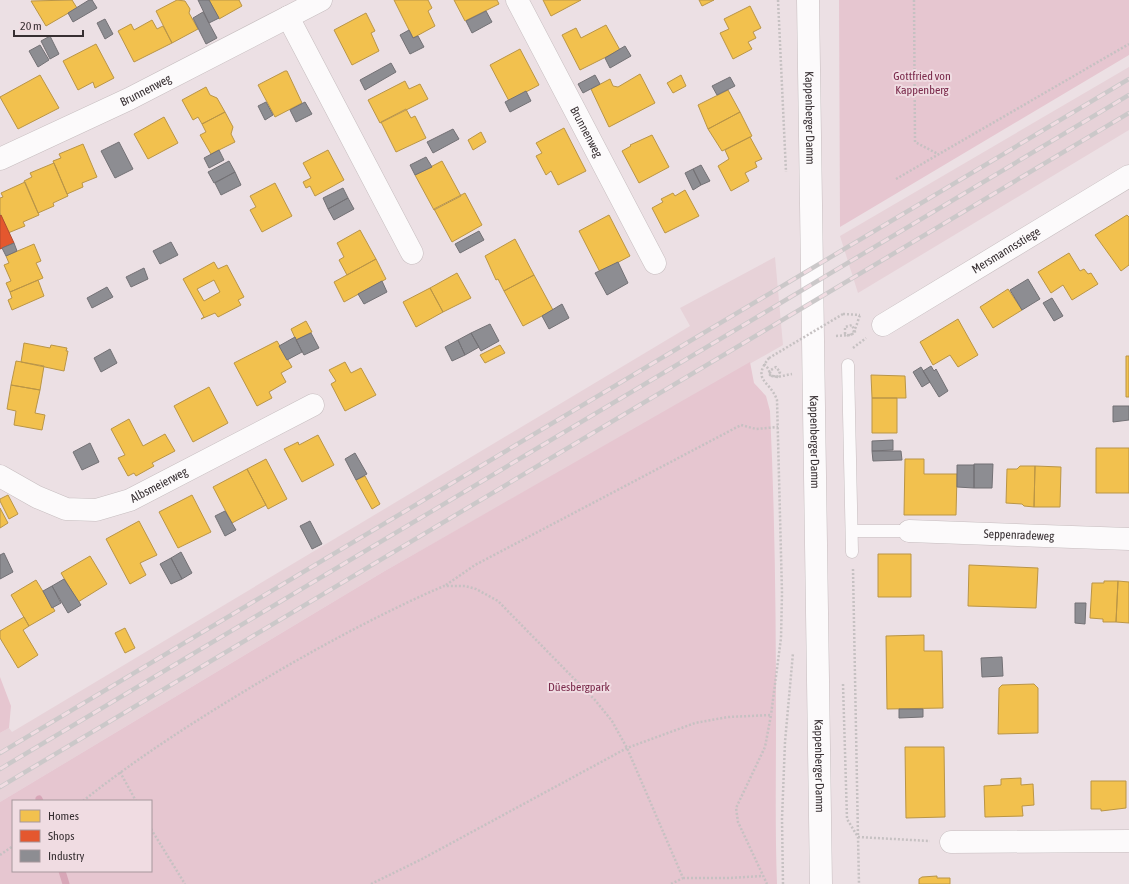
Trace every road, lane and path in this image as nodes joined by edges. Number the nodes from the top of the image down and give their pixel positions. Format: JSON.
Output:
{"nodes":[{"id":1,"x":321,"y":0,"type":"edge"},
{"id":2,"x":517,"y":0,"type":"edge"},
{"id":3,"x":778,"y":0,"type":"edge"},
{"id":4,"x":808,"y":0,"type":"edge"},
{"id":5,"x":914,"y":0,"type":"edge"},
{"id":6,"x":288,"y":17,"type":"junction"},
{"id":7,"x":1129,"y":44,"type":"edge"},
{"id":8,"x":939,"y":154,"type":"junction"},
{"id":9,"x":0,"y":159,"type":"edge"},
{"id":10,"x":1129,"y":176,"type":"edge"},
{"id":11,"x":786,"y":179,"type":"dead end"},
{"id":12,"x":896,"y":179,"type":"dead end"},
{"id":13,"x":412,"y":253,"type":"dead end"},
{"id":14,"x":655,"y":263,"type":"dead end"},
{"id":15,"x":860,"y":315,"type":"junction"},
{"id":16,"x":872,"y":326,"type":"junction"},
{"id":17,"x":842,"y":335,"type":"dead end"},
{"id":18,"x":791,"y":343,"type":"dead end"},
{"id":19,"x":791,"y":350,"type":"dead end"},
{"id":20,"x":848,"y":360,"type":"joint"},
{"id":21,"x":764,"y":364,"type":"junction"},
{"id":22,"x":791,"y":366,"type":"dead end"},
{"id":23,"x":782,"y":375,"type":"dead end"},
{"id":24,"x":792,"y":381,"type":"dead end"},
{"id":25,"x":313,"y":405,"type":"dead end"},
{"id":26,"x":778,"y":427,"type":"junction"},
{"id":27,"x":0,"y":476,"type":"edge"},
{"id":28,"x":852,"y":531,"type":"junction"},
{"id":29,"x":909,"y":531,"type":"joint"},
{"id":30,"x":1129,"y":539,"type":"edge"},
{"id":31,"x":852,"y":552,"type":"joint"},
{"id":32,"x":444,"y":586,"type":"junction"},
{"id":33,"x":793,"y":651,"type":"dead end"},
{"id":34,"x":771,"y":715,"type":"junction"},
{"id":35,"x":844,"y":744,"type":"dead end"},
{"id":36,"x":627,"y":748,"type":"junction"},
{"id":37,"x":120,"y":772,"type":"junction"},
{"id":38,"x":84,"y":800,"type":"edge"},
{"id":39,"x":135,"y":800,"type":"edge"},
{"id":40,"x":152,"y":831,"type":"edge"},
{"id":41,"x":858,"y":837,"type":"junction"},
{"id":42,"x":1129,"y":841,"type":"edge"},
{"id":43,"x":951,"y":842,"type":"joint"},
{"id":44,"x":12,"y":847,"type":"edge"},
{"id":45,"x":0,"y":855,"type":"edge"},
{"id":46,"x":763,"y":876,"type":"junction"},
{"id":47,"x":683,"y":878,"type":"junction"},
{"id":48,"x":185,"y":884,"type":"edge"},
{"id":49,"x":371,"y":884,"type":"edge"},
{"id":50,"x":671,"y":884,"type":"edge"},
{"id":51,"x":767,"y":884,"type":"edge"},
{"id":52,"x":783,"y":884,"type":"edge"},
{"id":53,"x":821,"y":884,"type":"edge"},
{"id":54,"x":859,"y":884,"type":"edge"}],
"edges":[{"from":1,"to":6,"type":"street","name":"Brunnenweg"},
{"from":2,"to":14,"type":"street","name":"Brunnenweg"},
{"from":3,"to":11,"type":"path"},
{"from":4,"to":53,"type":"street","name":"Kappenberger Damm"},
{"from":5,"to":8,"type":"path"},
{"from":6,"to":9,"type":"street","name":"Brunnenweg"},
{"from":6,"to":13,"type":"street"},
{"from":7,"to":8,"type":"path"},
{"from":8,"to":12,"type":"path"},
{"from":10,"to":16,"type":"street","name":"Mersmannsstiege"},
{"from":15,"to":16,"type":"path"},
{"from":15,"to":17,"type":"path"},
{"from":15,"to":21,"type":"path","bridge":true},
{"from":16,"to":20,"type":"path"},
{"from":18,"to":19,"type":"path"},
{"from":20,"to":28,"type":"lane"},
{"from":21,"to":23,"type":"path"},
{"from":21,"to":26,"type":"path"},
{"from":22,"to":24,"type":"path"},
{"from":25,"to":27,"type":"street","name":"Albsmeierweg"},
{"from":26,"to":32,"type":"path"},
{"from":26,"to":34,"type":"path"},
{"from":28,"to":29,"type":"lane"},
{"from":28,"to":31,"type":"lane"},
{"from":29,"to":30,"type":"street","name":"Seppenradeweg"},
{"from":31,"to":41,"type":"path"},
{"from":32,"to":36,"type":"path"},
{"from":32,"to":37,"type":"path"},
{"from":33,"to":52,"type":"path"},
{"from":34,"to":36,"type":"path"},
{"from":34,"to":46,"type":"path"},
{"from":35,"to":41,"type":"path"},
{"from":36,"to":47,"type":"path"},
{"from":36,"to":49,"type":"path"},
{"from":37,"to":38,"type":"path"},
{"from":37,"to":39,"type":"path"},
{"from":40,"to":48,"type":"path"},
{"from":41,"to":43,"type":"path"},
{"from":41,"to":54,"type":"path"},
{"from":42,"to":43,"type":"street"},
{"from":44,"to":45,"type":"path"},
{"from":46,"to":47,"type":"path"},
{"from":46,"to":51,"type":"path"},
{"from":47,"to":50,"type":"path"}]}
